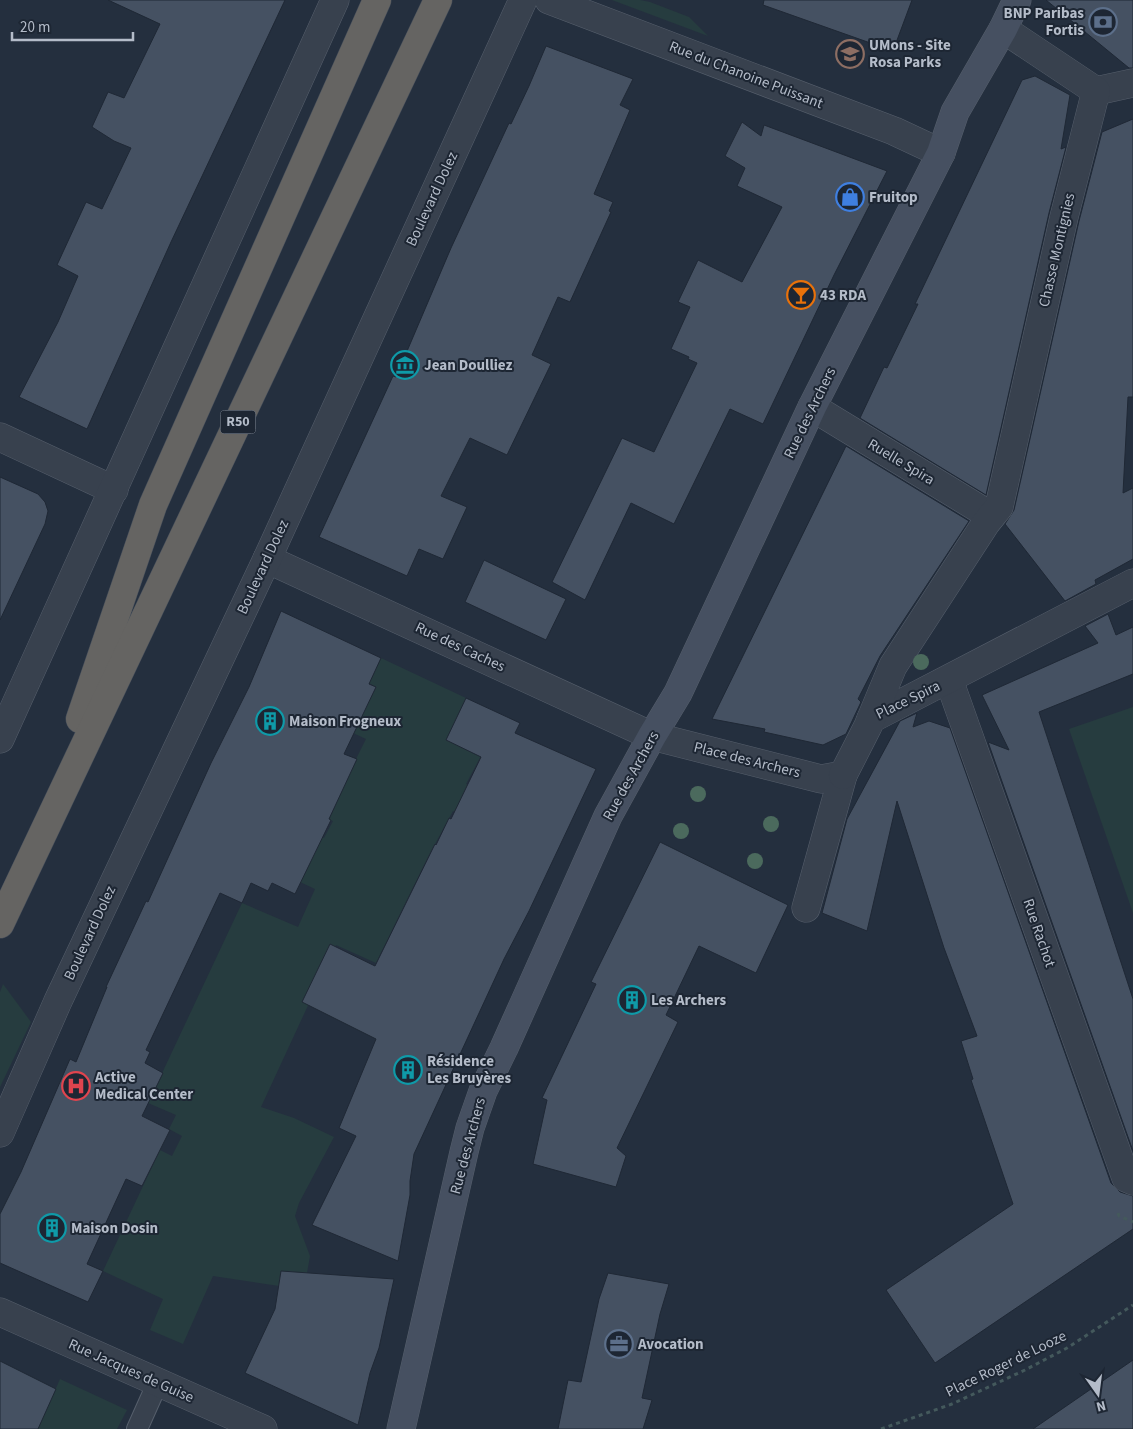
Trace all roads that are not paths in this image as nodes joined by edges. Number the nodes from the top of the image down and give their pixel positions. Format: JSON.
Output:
{"nodes":[{"id":1,"x":335,"y":0,"type":"edge"},
{"id":2,"x":377,"y":0,"type":"edge"},
{"id":3,"x":438,"y":0,"type":"edge"},
{"id":4,"x":523,"y":0,"type":"edge"},
{"id":5,"x":549,"y":0,"type":"edge"},
{"id":6,"x":1017,"y":0,"type":"edge"},
{"id":7,"x":1003,"y":29,"type":"junction"},
{"id":8,"x":1133,"y":83,"type":"edge"},
{"id":9,"x":1096,"y":91,"type":"junction"},
{"id":10,"x":941,"y":153,"type":"junction"},
{"id":11,"x":812,"y":407,"type":"junction"},
{"id":12,"x":0,"y":437,"type":"edge"},
{"id":13,"x":114,"y":490,"type":"junction"},
{"id":14,"x":991,"y":516,"type":"junction"},
{"id":15,"x":267,"y":559,"type":"junction"},
{"id":16,"x":1133,"y":582,"type":"edge"},
{"id":17,"x":949,"y":680,"type":"junction"},
{"id":18,"x":871,"y":719,"type":"junction"},
{"id":19,"x":652,"y":736,"type":"junction"},
{"id":20,"x":0,"y":739,"type":"edge"},
{"id":21,"x":843,"y":774,"type":"junction"},
{"id":22,"x":38,"y":844,"type":"junction"},
{"id":23,"x":806,"y":908,"type":"dead end"},
{"id":24,"x":0,"y":924,"type":"edge"},
{"id":25,"x":0,"y":1133,"type":"edge"},
{"id":26,"x":1133,"y":1181,"type":"edge"},
{"id":27,"x":0,"y":1312,"type":"edge"},
{"id":28,"x":158,"y":1382,"type":"junction"},
{"id":29,"x":136,"y":1429,"type":"edge"},
{"id":30,"x":262,"y":1429,"type":"edge"},
{"id":31,"x":401,"y":1429,"type":"edge"}],
"edges":[{"from":1,"to":13,"type":"street"},
{"from":2,"to":22,"type":"highway"},
{"from":3,"to":22,"type":"highway","number":"R50"},
{"from":4,"to":15,"type":"street","name":"Boulevard Dolez"},
{"from":5,"to":10,"type":"street","name":"Rue du Chanoine Puissant"},
{"from":6,"to":7,"type":"main road","name":"Rue des Archers"},
{"from":7,"to":9,"type":"street"},
{"from":7,"to":10,"type":"main road","name":"Rue des Archers"},
{"from":8,"to":9,"type":"street"},
{"from":9,"to":14,"type":"street","name":"Chasse Montignies"},
{"from":10,"to":11,"type":"main road","name":"Rue des Archers"},
{"from":11,"to":14,"type":"street","name":"Ruelle Spira"},
{"from":11,"to":19,"type":"main road","name":"Rue des Archers"},
{"from":12,"to":13,"type":"street"},
{"from":13,"to":20,"type":"street"},
{"from":14,"to":18,"type":"street","name":"Place Spira"},
{"from":15,"to":19,"type":"street","name":"Rue des Caches"},
{"from":15,"to":25,"type":"street","name":"Boulevard Dolez"},
{"from":16,"to":17,"type":"street","name":"Place Spira"},
{"from":17,"to":18,"type":"street","name":"Place Spira"},
{"from":17,"to":26,"type":"street","name":"Rue Rachot"},
{"from":18,"to":21,"type":"street"},
{"from":19,"to":21,"type":"street","name":"Place des Archers"},
{"from":19,"to":31,"type":"main road","name":"Rue des Archers"},
{"from":21,"to":23,"type":"street"},
{"from":22,"to":24,"type":"highway","number":"R50"},
{"from":27,"to":28,"type":"street","name":"Rue Jacques de Guise"},
{"from":28,"to":29,"type":"lane"},
{"from":28,"to":30,"type":"street","name":"Rue Jacques de Guise"}]}
